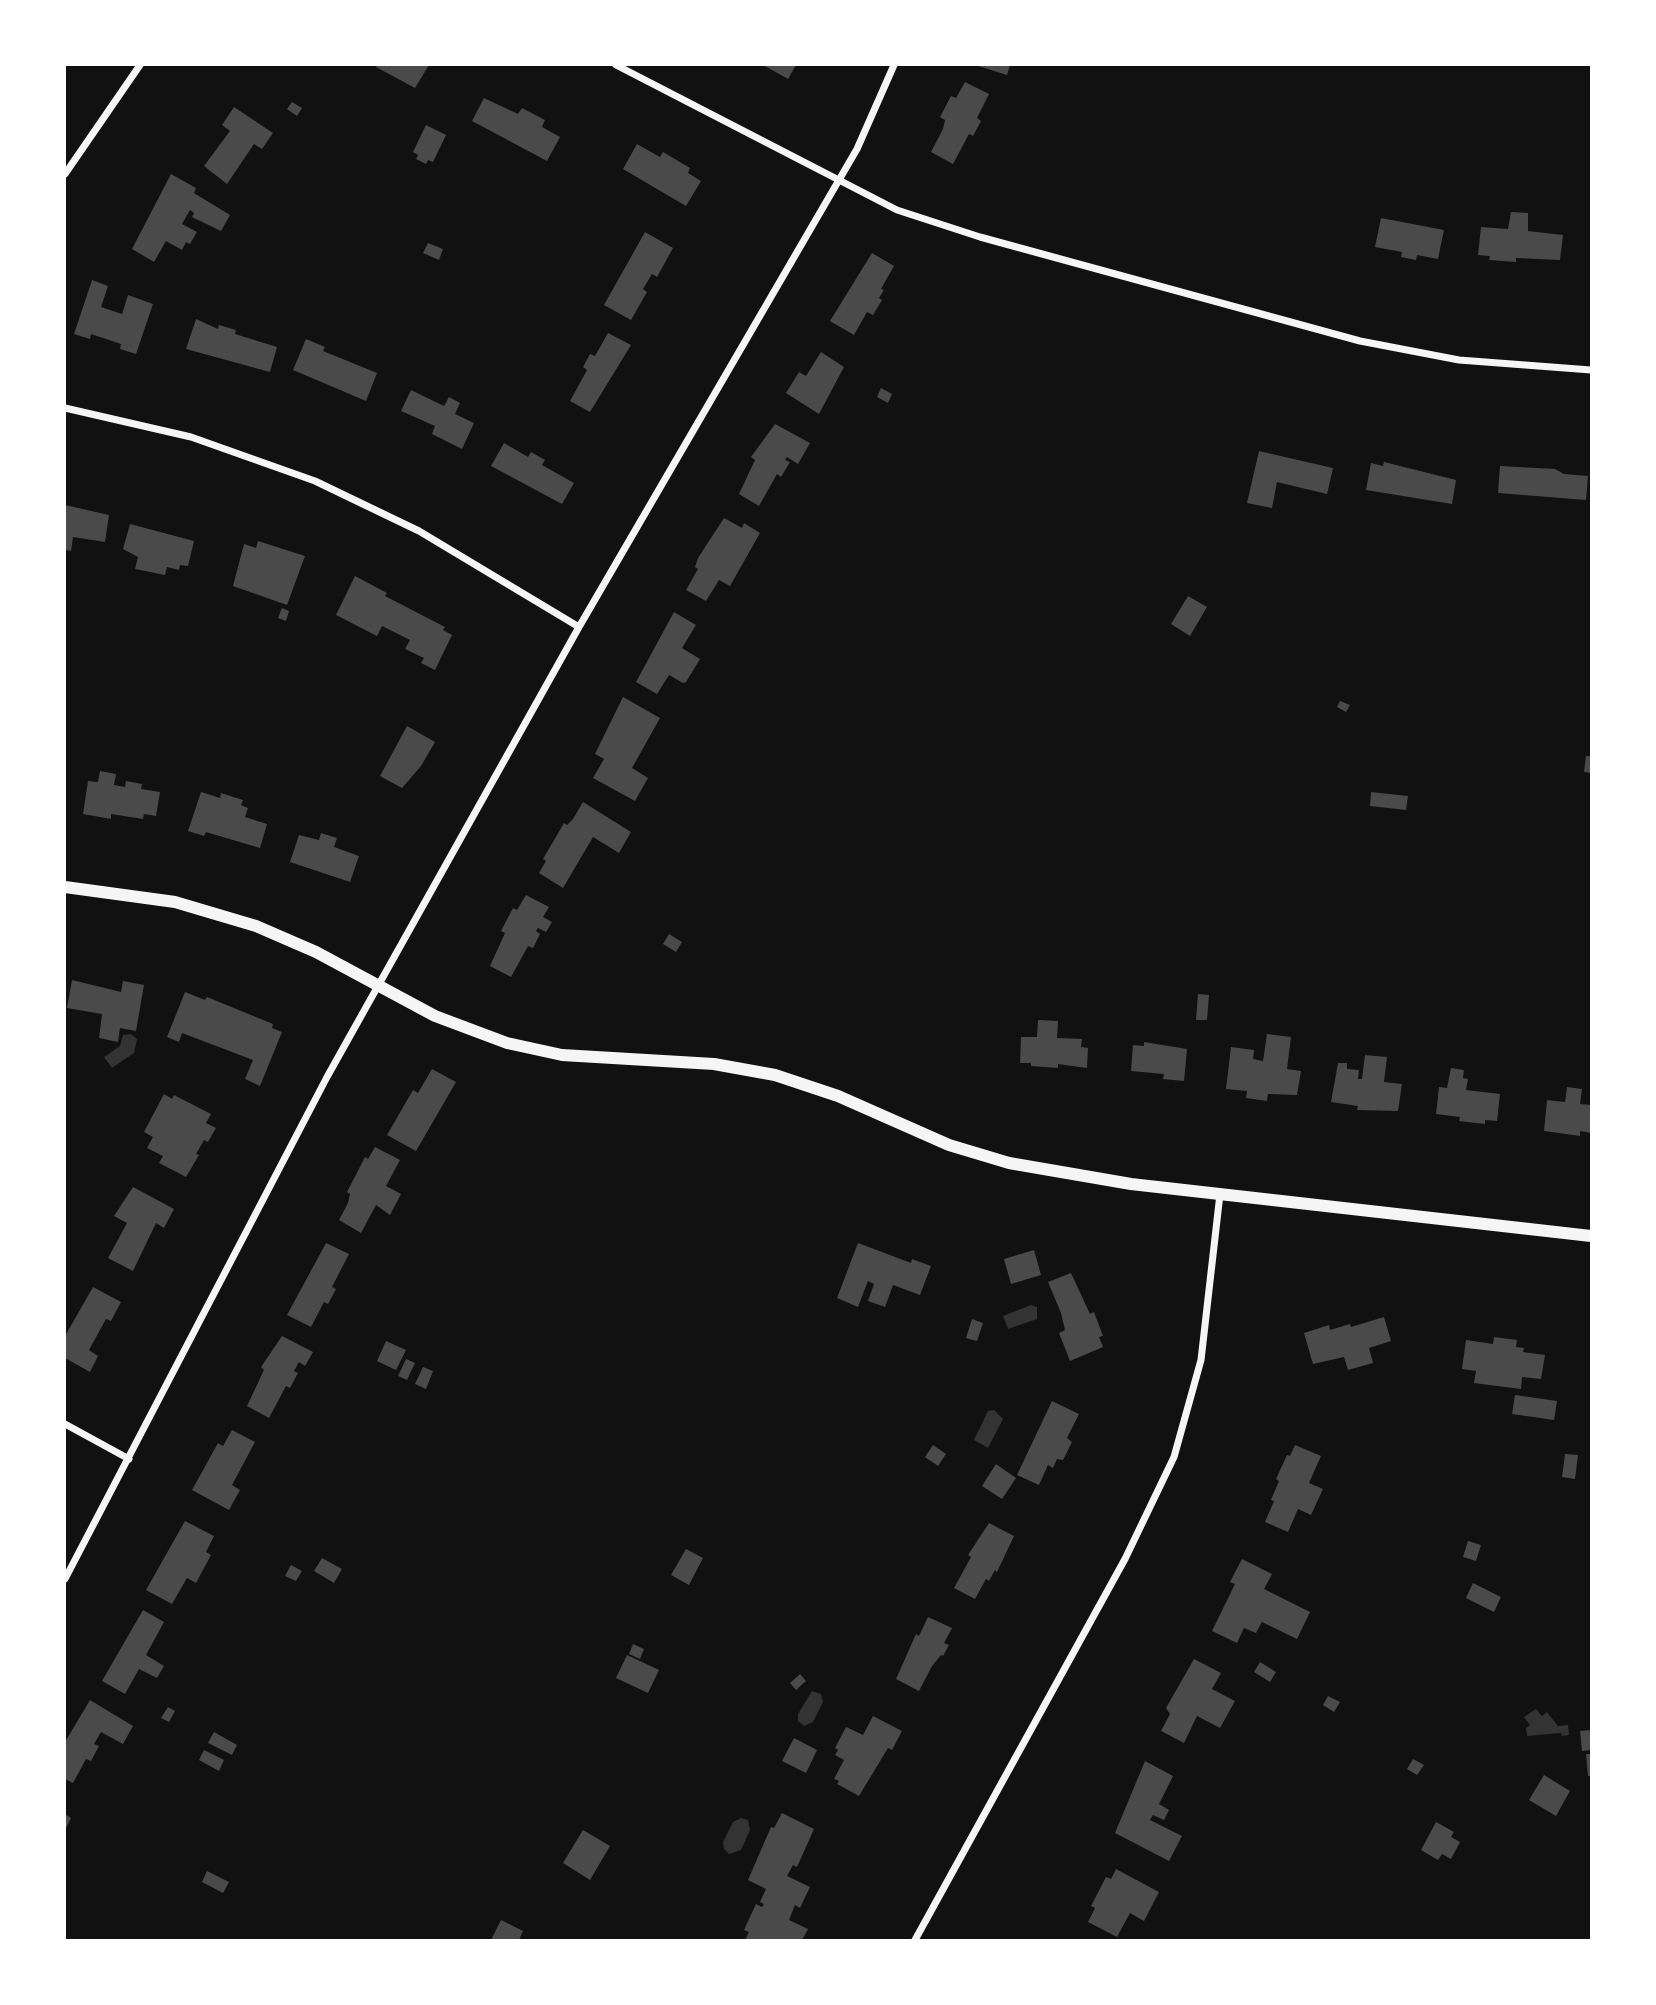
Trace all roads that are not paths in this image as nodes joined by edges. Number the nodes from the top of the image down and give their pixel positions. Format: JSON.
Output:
{"nodes":[{"id":1,"x":139,"y":65,"type":"edge"},
{"id":2,"x":615,"y":65,"type":"edge"},
{"id":3,"x":894,"y":65,"type":"edge"},
{"id":4,"x":65,"y":174,"type":"edge"},
{"id":5,"x":838,"y":180,"type":"junction"},
{"id":6,"x":1591,"y":370,"type":"edge"},
{"id":7,"x":65,"y":408,"type":"edge"},
{"id":8,"x":579,"y":627,"type":"junction"},
{"id":9,"x":65,"y":887,"type":"edge"},
{"id":10,"x":377,"y":986,"type":"junction"},
{"id":11,"x":1220,"y":1194,"type":"junction"},
{"id":12,"x":1591,"y":1236,"type":"edge"},
{"id":13,"x":65,"y":1424,"type":"edge"},
{"id":14,"x":129,"y":1459,"type":"junction"},
{"id":15,"x":65,"y":1579,"type":"edge"},
{"id":16,"x":915,"y":1940,"type":"edge"}],
"edges":[{"from":1,"to":4,"type":"street"},
{"from":2,"to":5,"type":"street"},
{"from":3,"to":5,"type":"street"},
{"from":5,"to":6,"type":"street"},
{"from":5,"to":8,"type":"street"},
{"from":7,"to":8,"type":"street"},
{"from":8,"to":10,"type":"street"},
{"from":9,"to":10,"type":"street"},
{"from":10,"to":11,"type":"street"},
{"from":10,"to":14,"type":"street"},
{"from":11,"to":12,"type":"street"},
{"from":11,"to":16,"type":"street"},
{"from":13,"to":14,"type":"street"},
{"from":14,"to":15,"type":"street"}]}
